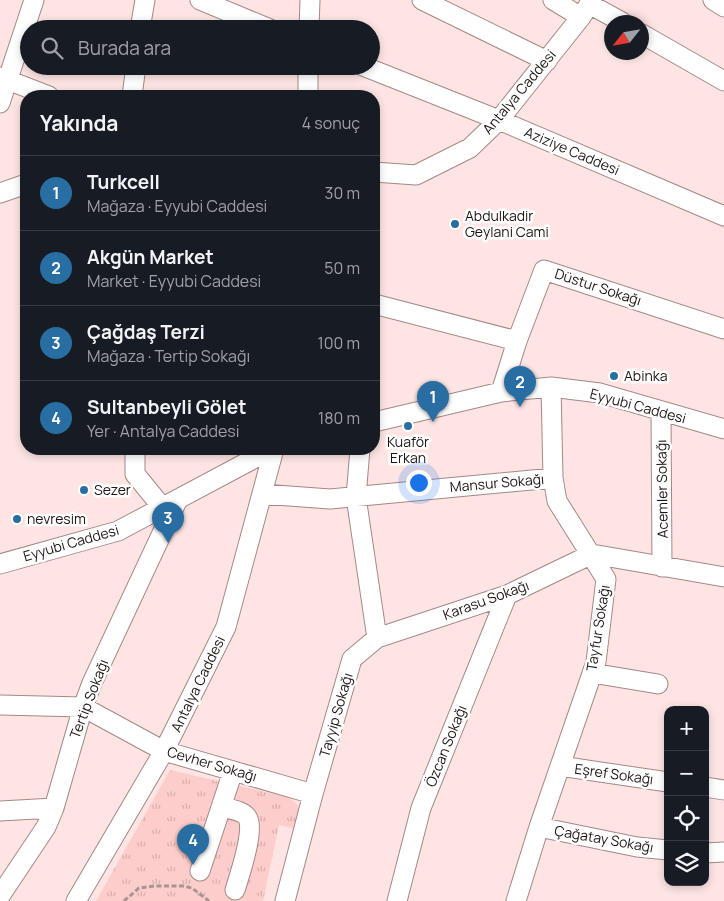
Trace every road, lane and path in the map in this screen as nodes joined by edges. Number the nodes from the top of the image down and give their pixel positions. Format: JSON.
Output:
{"nodes":[{"id":1,"x":34,"y":0,"type":"edge"},
{"id":2,"x":145,"y":0,"type":"edge"},
{"id":3,"x":200,"y":0,"type":"edge"},
{"id":4,"x":310,"y":0,"type":"edge"},
{"id":5,"x":422,"y":0,"type":"edge"},
{"id":6,"x":553,"y":0,"type":"edge"},
{"id":7,"x":713,"y":0,"type":"edge"},
{"id":8,"x":724,"y":6,"type":"edge"},
{"id":9,"x":587,"y":7,"type":"edge"},
{"id":10,"x":606,"y":15,"type":"edge"},
{"id":11,"x":26,"y":20,"type":"edge"},
{"id":12,"x":142,"y":20,"type":"edge"},
{"id":13,"x":248,"y":20,"type":"edge"},
{"id":14,"x":309,"y":20,"type":"edge"},
{"id":15,"x":20,"y":35,"type":"edge"},
{"id":16,"x":649,"y":38,"type":"edge"},
{"id":17,"x":546,"y":61,"type":"junction"},
{"id":18,"x":380,"y":73,"type":"edge"},
{"id":19,"x":135,"y":75,"type":"edge"},
{"id":20,"x":308,"y":75,"type":"edge"},
{"id":21,"x":3,"y":78,"type":"edge"},
{"id":22,"x":724,"y":81,"type":"edge"},
{"id":23,"x":34,"y":90,"type":"edge"},
{"id":24,"x":133,"y":90,"type":"edge"},
{"id":25,"x":308,"y":90,"type":"edge"},
{"id":26,"x":0,"y":103,"type":"edge"},
{"id":27,"x":499,"y":120,"type":"junction"},
{"id":28,"x":380,"y":172,"type":"edge"},
{"id":29,"x":20,"y":186,"type":"edge"},
{"id":30,"x":0,"y":193,"type":"edge"},
{"id":31,"x":724,"y":216,"type":"edge"},
{"id":32,"x":380,"y":306,"type":"edge"},
{"id":33,"x":724,"y":329,"type":"edge"},
{"id":34,"x":517,"y":341,"type":"junction"},
{"id":35,"x":552,"y":387,"type":"junction"},
{"id":36,"x":501,"y":392,"type":"junction"},
{"id":37,"x":661,"y":412,"type":"junction"},
{"id":38,"x":380,"y":421,"type":"edge"},
{"id":39,"x":724,"y":429,"type":"edge"},
{"id":40,"x":134,"y":455,"type":"edge"},
{"id":41,"x":262,"y":455,"type":"edge"},
{"id":42,"x":272,"y":455,"type":"edge"},
{"id":43,"x":359,"y":455,"type":"edge"},
{"id":44,"x":553,"y":478,"type":"junction"},
{"id":45,"x":262,"y":494,"type":"junction"},
{"id":46,"x":356,"y":496,"type":"junction"},
{"id":47,"x":170,"y":503,"type":"junction"},
{"id":48,"x":592,"y":554,"type":"junction"},
{"id":49,"x":0,"y":564,"type":"edge"},
{"id":50,"x":662,"y":567,"type":"junction"},
{"id":51,"x":724,"y":577,"type":"edge"},
{"id":52,"x":507,"y":595,"type":"junction"},
{"id":53,"x":377,"y":638,"type":"junction"},
{"id":54,"x":592,"y":673,"type":"junction"},
{"id":55,"x":658,"y":684,"type":"dead end"},
{"id":56,"x":0,"y":705,"type":"edge"},
{"id":57,"x":83,"y":707,"type":"junction"},
{"id":58,"x":164,"y":751,"type":"junction"},
{"id":59,"x":560,"y":766,"type":"junction"},
{"id":60,"x":233,"y":771,"type":"junction"},
{"id":61,"x":664,"y":781,"type":"edge"},
{"id":62,"x":709,"y":788,"type":"edge"},
{"id":63,"x":724,"y":790,"type":"edge"},
{"id":64,"x":313,"y":794,"type":"junction"},
{"id":65,"x":221,"y":807,"type":"junction"},
{"id":66,"x":54,"y":808,"type":"junction"},
{"id":67,"x":0,"y":811,"type":"edge"},
{"id":68,"x":539,"y":827,"type":"junction"},
{"id":69,"x":664,"y":850,"type":"edge"},
{"id":70,"x":724,"y":852,"type":"edge"},
{"id":71,"x":709,"y":853,"type":"edge"},
{"id":72,"x":200,"y":871,"type":"dead end"},
{"id":73,"x":235,"y":890,"type":"dead end"},
{"id":74,"x":0,"y":896,"type":"edge"},
{"id":75,"x":76,"y":901,"type":"edge"},
{"id":76,"x":124,"y":901,"type":"edge"},
{"id":77,"x":209,"y":901,"type":"edge"},
{"id":78,"x":286,"y":901,"type":"edge"},
{"id":79,"x":397,"y":901,"type":"edge"},
{"id":80,"x":516,"y":901,"type":"edge"}],
"edges":[{"from":1,"to":11,"type":"street"},
{"from":2,"to":12,"type":"street"},
{"from":3,"to":13,"type":"street"},
{"from":4,"to":14,"type":"street"},
{"from":5,"to":17,"type":"street"},
{"from":6,"to":9,"type":"street"},
{"from":7,"to":8,"type":"street"},
{"from":9,"to":10,"type":"street"},
{"from":9,"to":17,"type":"street","name":"Antalya Caddesi"},
{"from":15,"to":21,"type":"street"},
{"from":16,"to":22,"type":"street"},
{"from":17,"to":27,"type":"street","name":"Antalya Caddesi"},
{"from":18,"to":27,"type":"street","name":"Aziziye Caddesi"},
{"from":19,"to":24,"type":"street"},
{"from":20,"to":25,"type":"street"},
{"from":21,"to":23,"type":"street"},
{"from":21,"to":26,"type":"street"},
{"from":27,"to":28,"type":"street","name":"Antalya Caddesi"},
{"from":27,"to":31,"type":"street","name":"Aziziye Caddesi"},
{"from":29,"to":30,"type":"street"},
{"from":32,"to":34,"type":"street"},
{"from":33,"to":34,"type":"street","name":"Düstur Sokağı"},
{"from":34,"to":36,"type":"street","name":"Düstur Sokağı"},
{"from":35,"to":36,"type":"street","name":"Eyyubi Caddesi"},
{"from":35,"to":37,"type":"street","name":"Eyyubi Caddesi"},
{"from":35,"to":44,"type":"street","name":"Tayfur Sokağı"},
{"from":36,"to":38,"type":"street","name":"Eyyubi Caddesi"},
{"from":37,"to":39,"type":"street","name":"Eyyubi Caddesi"},
{"from":37,"to":50,"type":"street","name":"Acemler Sokağı"},
{"from":40,"to":47,"type":"street"},
{"from":41,"to":47,"type":"street","name":"Eyyubi Caddesi"},
{"from":42,"to":45,"type":"street","name":"Antalya Caddesi"},
{"from":43,"to":46,"type":"street"},
{"from":44,"to":46,"type":"street","name":"Mansur Sokağı"},
{"from":44,"to":48,"type":"street","name":"Tayfur Sokağı"},
{"from":45,"to":46,"type":"street","name":"Mansur Sokağı"},
{"from":45,"to":58,"type":"street","name":"Antalya Caddesi"},
{"from":46,"to":53,"type":"street"},
{"from":47,"to":49,"type":"street","name":"Eyyubi Caddesi"},
{"from":47,"to":57,"type":"street","name":"Tertip Sokağı"},
{"from":48,"to":50,"type":"street"},
{"from":48,"to":52,"type":"street","name":"Karasu Sokağı"},
{"from":48,"to":54,"type":"street","name":"Tayfur Sokağı"},
{"from":50,"to":51,"type":"street"},
{"from":52,"to":53,"type":"street","name":"Karasu Sokağı"},
{"from":52,"to":79,"type":"street","name":"Özcan Sokağı"},
{"from":53,"to":64,"type":"street","name":"Tayyip Sokağı"},
{"from":54,"to":55,"type":"street"},
{"from":54,"to":59,"type":"street","name":"Tayfur Sokağı"},
{"from":56,"to":57,"type":"street","name":"Cevher Sokağı"},
{"from":57,"to":58,"type":"street","name":"Cevher Sokağı"},
{"from":57,"to":66,"type":"street","name":"Tertip Sokağı"},
{"from":58,"to":60,"type":"street","name":"Cevher Sokağı"},
{"from":58,"to":75,"type":"street","name":"Antalya Caddesi"},
{"from":59,"to":61,"type":"street","name":"Eşref Sokağı"},
{"from":59,"to":68,"type":"street","name":"Tayfur Sokağı"},
{"from":60,"to":64,"type":"street","name":"Cevher Sokağı"},
{"from":60,"to":65,"type":"street"},
{"from":62,"to":63,"type":"street"},
{"from":64,"to":78,"type":"street","name":"Tayyip Sokağı"},
{"from":65,"to":72,"type":"street"},
{"from":65,"to":73,"type":"street"},
{"from":66,"to":67,"type":"street"},
{"from":66,"to":74,"type":"street","name":"Tertip Sokağı"},
{"from":68,"to":69,"type":"street","name":"Çağatay Sokağı"},
{"from":68,"to":80,"type":"street","name":"Tayfur Sokağı"},
{"from":70,"to":71,"type":"street"},
{"from":76,"to":77,"type":"path"}]}
